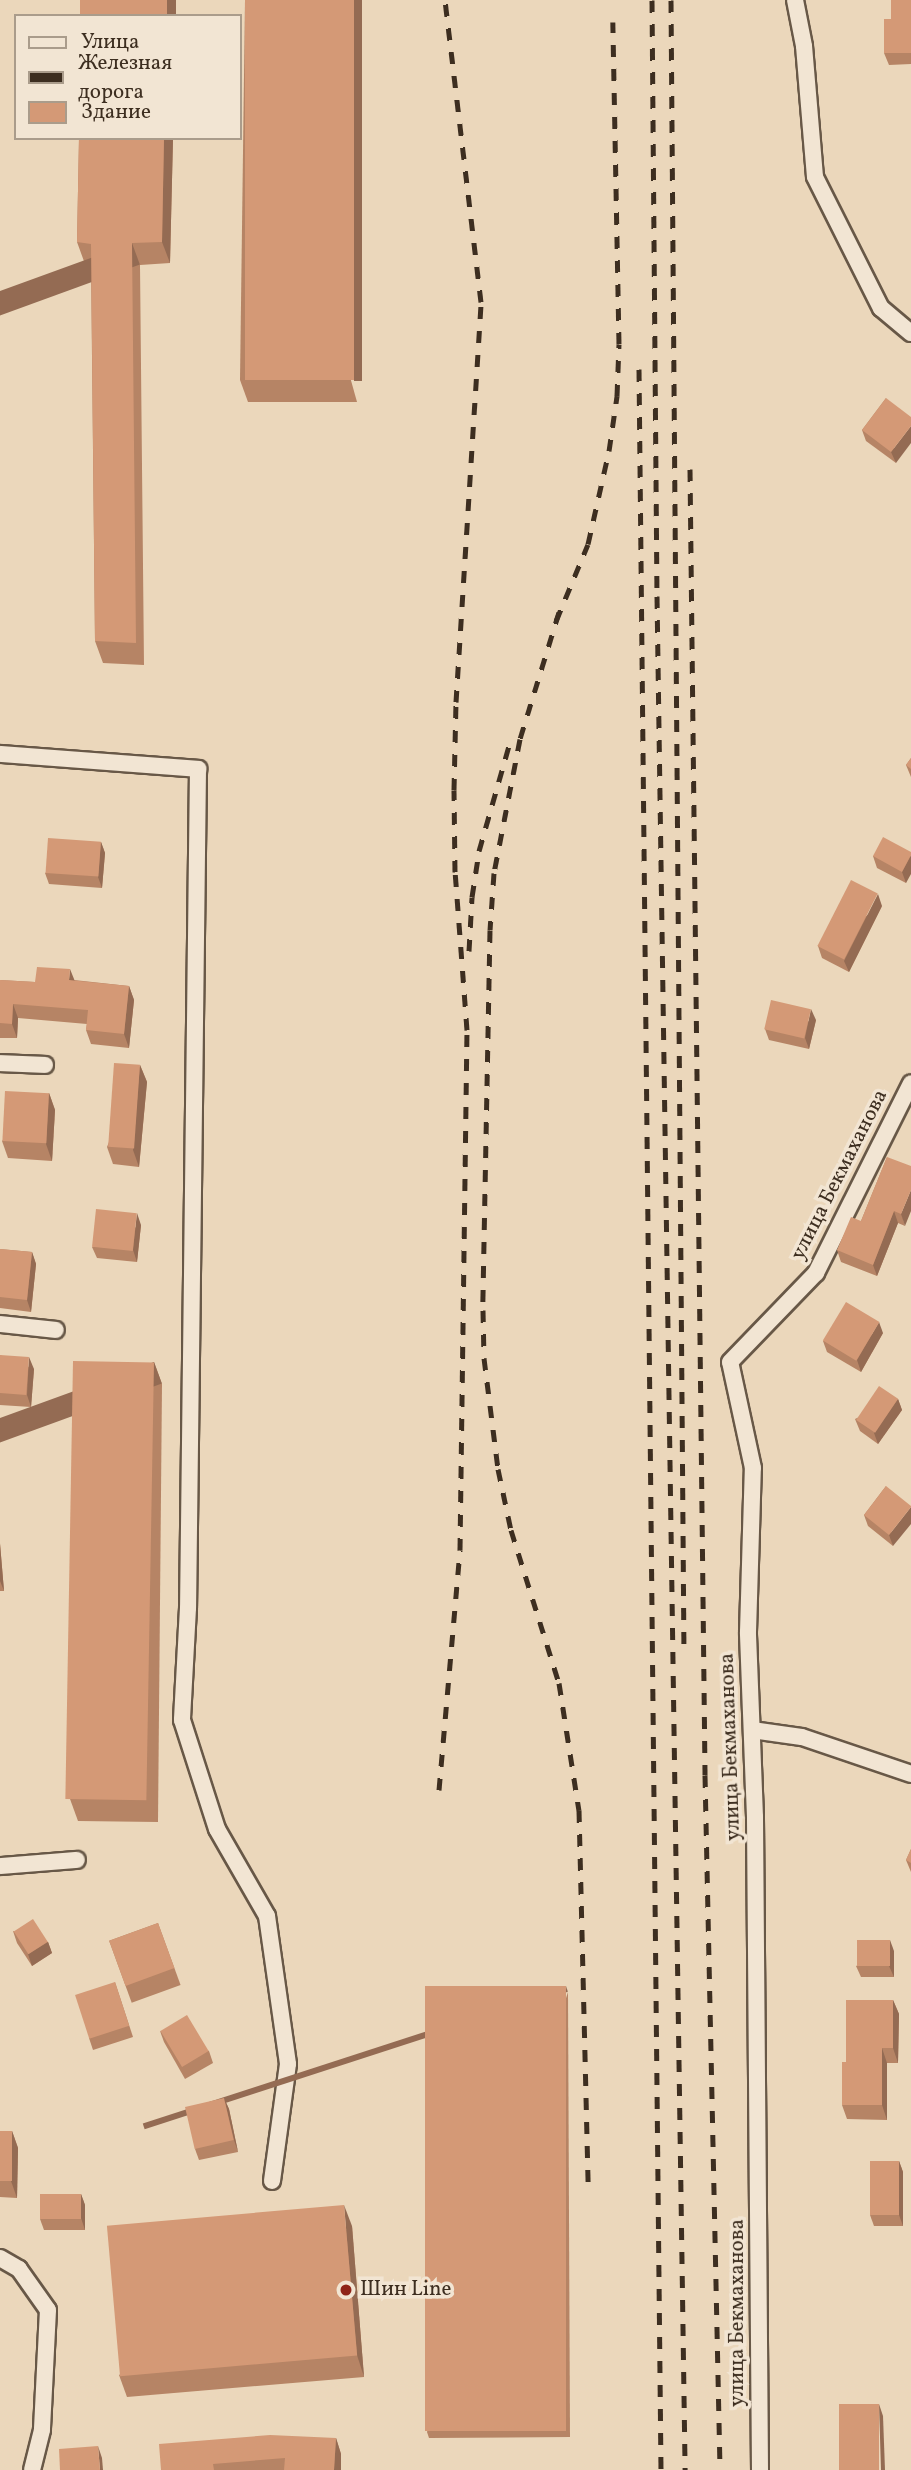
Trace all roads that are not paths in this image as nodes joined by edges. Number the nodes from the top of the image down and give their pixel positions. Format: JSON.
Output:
{"nodes":[{"id":1,"x":795,"y":0,"type":"edge"},
{"id":2,"x":911,"y":333,"type":"edge"},
{"id":3,"x":0,"y":754,"type":"edge"},
{"id":4,"x":0,"y":1063,"type":"edge"},
{"id":5,"x":45,"y":1065,"type":"dead end"},
{"id":6,"x":911,"y":1083,"type":"edge"},
{"id":7,"x":0,"y":1324,"type":"edge"},
{"id":8,"x":56,"y":1330,"type":"dead end"},
{"id":9,"x":752,"y":1730,"type":"junction"},
{"id":10,"x":911,"y":1774,"type":"edge"},
{"id":11,"x":77,"y":1860,"type":"dead end"},
{"id":12,"x":0,"y":1867,"type":"edge"},
{"id":13,"x":272,"y":2181,"type":"dead end"},
{"id":14,"x":0,"y":2258,"type":"edge"},
{"id":15,"x":32,"y":2470,"type":"edge"},
{"id":16,"x":761,"y":2470,"type":"edge"}],
"edges":[{"from":1,"to":2,"type":"street"},
{"from":3,"to":13,"type":"street"},
{"from":4,"to":5,"type":"street"},
{"from":6,"to":9,"type":"street","name":"улица Бекмаханова"},
{"from":7,"to":8,"type":"street"},
{"from":9,"to":10,"type":"street"},
{"from":9,"to":16,"type":"street","name":"улица Бекмаханова"},
{"from":11,"to":12,"type":"street"},
{"from":14,"to":15,"type":"street"}]}
